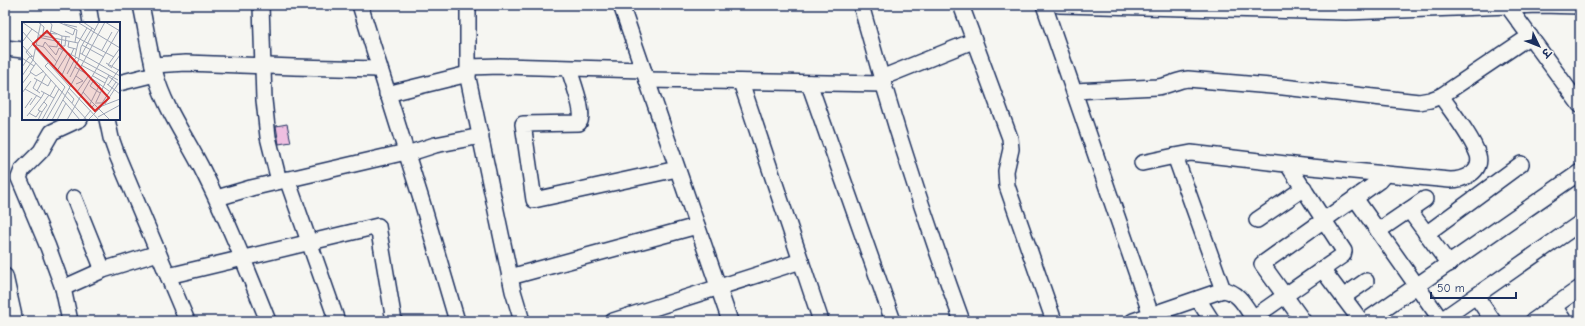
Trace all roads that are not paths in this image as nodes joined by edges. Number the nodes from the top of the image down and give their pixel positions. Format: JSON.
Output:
{"nodes":[{"id":1,"x":88,"y":5,"type":"edge"},
{"id":2,"x":141,"y":5,"type":"edge"},
{"id":3,"x":261,"y":5,"type":"edge"},
{"id":4,"x":360,"y":5,"type":"edge"},
{"id":5,"x":468,"y":5,"type":"edge"},
{"id":6,"x":621,"y":5,"type":"edge"},
{"id":7,"x":861,"y":5,"type":"edge"},
{"id":8,"x":961,"y":5,"type":"edge"},
{"id":9,"x":1044,"y":5,"type":"edge"},
{"id":10,"x":1059,"y":5,"type":"edge"},
{"id":11,"x":1507,"y":6,"type":"edge"},
{"id":12,"x":1580,"y":6,"type":"edge"},
{"id":13,"x":91,"y":22,"type":"edge"},
{"id":14,"x":1530,"y":36,"type":"junction"},
{"id":15,"x":973,"y":41,"type":"junction"},
{"id":16,"x":5,"y":48,"type":"edge"},
{"id":17,"x":22,"y":50,"type":"edge"},
{"id":18,"x":262,"y":66,"type":"junction"},
{"id":19,"x":154,"y":69,"type":"junction"},
{"id":20,"x":379,"y":69,"type":"junction"},
{"id":21,"x":569,"y":69,"type":"junction"},
{"id":22,"x":469,"y":70,"type":"junction"},
{"id":23,"x":645,"y":75,"type":"junction"},
{"id":24,"x":882,"y":81,"type":"junction"},
{"id":25,"x":741,"y":82,"type":"junction"},
{"id":26,"x":120,"y":83,"type":"edge"},
{"id":27,"x":809,"y":83,"type":"junction"},
{"id":28,"x":1074,"y":91,"type":"junction"},
{"id":29,"x":387,"y":94,"type":"junction"},
{"id":30,"x":1442,"y":96,"type":"junction"},
{"id":31,"x":1580,"y":105,"type":"edge"},
{"id":32,"x":78,"y":120,"type":"edge"},
{"id":33,"x":107,"y":120,"type":"edge"},
{"id":34,"x":481,"y":136,"type":"junction"},
{"id":35,"x":406,"y":153,"type":"junction"},
{"id":36,"x":1175,"y":156,"type":"junction"},
{"id":37,"x":1142,"y":163,"type":"dead end"},
{"id":38,"x":1288,"y":164,"type":"junction"},
{"id":39,"x":1521,"y":164,"type":"dead end"},
{"id":40,"x":677,"y":169,"type":"junction"},
{"id":41,"x":1580,"y":172,"type":"edge"},
{"id":42,"x":1385,"y":174,"type":"junction"},
{"id":43,"x":283,"y":180,"type":"junction"},
{"id":44,"x":1304,"y":188,"type":"junction"},
{"id":45,"x":74,"y":198,"type":"dead end"},
{"id":46,"x":217,"y":198,"type":"junction"},
{"id":47,"x":1355,"y":198,"type":"junction"},
{"id":48,"x":1425,"y":199,"type":"dead end"},
{"id":49,"x":1409,"y":210,"type":"junction"},
{"id":50,"x":1257,"y":220,"type":"dead end"},
{"id":51,"x":1325,"y":220,"type":"junction"},
{"id":52,"x":697,"y":226,"type":"junction"},
{"id":53,"x":1579,"y":226,"type":"edge"},
{"id":54,"x":1378,"y":231,"type":"junction"},
{"id":55,"x":1426,"y":234,"type":"junction"},
{"id":56,"x":309,"y":242,"type":"junction"},
{"id":57,"x":158,"y":253,"type":"junction"},
{"id":58,"x":243,"y":258,"type":"junction"},
{"id":59,"x":801,"y":261,"type":"junction"},
{"id":60,"x":1449,"y":264,"type":"junction"},
{"id":61,"x":1322,"y":269,"type":"junction"},
{"id":62,"x":103,"y":270,"type":"junction"},
{"id":63,"x":5,"y":276,"type":"edge"},
{"id":64,"x":168,"y":276,"type":"junction"},
{"id":65,"x":510,"y":277,"type":"junction"},
{"id":66,"x":1366,"y":281,"type":"dead end"},
{"id":67,"x":1416,"y":286,"type":"junction"},
{"id":68,"x":718,"y":287,"type":"junction"},
{"id":69,"x":63,"y":288,"type":"junction"},
{"id":70,"x":1580,"y":288,"type":"edge"},
{"id":71,"x":1223,"y":290,"type":"junction"},
{"id":72,"x":1284,"y":295,"type":"junction"},
{"id":73,"x":1476,"y":296,"type":"junction"},
{"id":74,"x":1343,"y":297,"type":"junction"},
{"id":75,"x":1198,"y":299,"type":"junction"},
{"id":76,"x":1554,"y":306,"type":"junction"},
{"id":77,"x":1151,"y":315,"type":"junction"},
{"id":78,"x":1254,"y":319,"type":"edge"},
{"id":79,"x":15,"y":321,"type":"edge"},
{"id":80,"x":70,"y":321,"type":"edge"},
{"id":81,"x":186,"y":321,"type":"edge"},
{"id":82,"x":268,"y":321,"type":"edge"},
{"id":83,"x":337,"y":321,"type":"edge"},
{"id":84,"x":394,"y":321,"type":"edge"},
{"id":85,"x":457,"y":321,"type":"edge"},
{"id":86,"x":522,"y":321,"type":"edge"},
{"id":87,"x":613,"y":321,"type":"edge"},
{"id":88,"x":730,"y":321,"type":"edge"},
{"id":89,"x":821,"y":321,"type":"edge"},
{"id":90,"x":893,"y":321,"type":"edge"},
{"id":91,"x":962,"y":321,"type":"edge"},
{"id":92,"x":1054,"y":321,"type":"edge"},
{"id":93,"x":1133,"y":321,"type":"edge"},
{"id":94,"x":1212,"y":321,"type":"edge"},
{"id":95,"x":1303,"y":321,"type":"edge"},
{"id":96,"x":1361,"y":321,"type":"edge"},
{"id":97,"x":1366,"y":321,"type":"edge"},
{"id":98,"x":1441,"y":321,"type":"edge"},
{"id":99,"x":1493,"y":321,"type":"edge"},
{"id":100,"x":1533,"y":321,"type":"edge"},
{"id":101,"x":1564,"y":321,"type":"edge"}],
"edges":[{"from":1,"to":13,"type":"street"},
{"from":2,"to":19,"type":"street"},
{"from":3,"to":18,"type":"street"},
{"from":4,"to":20,"type":"street"},
{"from":5,"to":22,"type":"street"},
{"from":6,"to":23,"type":"street"},
{"from":7,"to":24,"type":"street"},
{"from":8,"to":15,"type":"street"},
{"from":9,"to":28,"type":"street"},
{"from":10,"to":11,"type":"street"},
{"from":11,"to":12,"type":"street"},
{"from":11,"to":14,"type":"street"},
{"from":14,"to":30,"type":"street"},
{"from":14,"to":31,"type":"street"},
{"from":15,"to":24,"type":"street"},
{"from":15,"to":92,"type":"street"},
{"from":16,"to":17,"type":"street"},
{"from":18,"to":19,"type":"street"},
{"from":18,"to":20,"type":"street"},
{"from":18,"to":43,"type":"street"},
{"from":19,"to":26,"type":"street"},
{"from":19,"to":46,"type":"street"},
{"from":20,"to":29,"type":"street"},
{"from":21,"to":22,"type":"street"},
{"from":21,"to":23,"type":"street"},
{"from":21,"to":40,"type":"street"},
{"from":22,"to":29,"type":"street"},
{"from":22,"to":34,"type":"street"},
{"from":23,"to":25,"type":"street"},
{"from":23,"to":40,"type":"street"},
{"from":24,"to":27,"type":"street"},
{"from":24,"to":91,"type":"street"},
{"from":25,"to":27,"type":"street"},
{"from":25,"to":59,"type":"street"},
{"from":27,"to":90,"type":"street"},
{"from":28,"to":30,"type":"street"},
{"from":28,"to":77,"type":"street"},
{"from":29,"to":35,"type":"street"},
{"from":30,"to":42,"type":"street"},
{"from":32,"to":69,"type":"street"},
{"from":33,"to":57,"type":"street"},
{"from":34,"to":35,"type":"street"},
{"from":34,"to":65,"type":"street"},
{"from":35,"to":43,"type":"street"},
{"from":35,"to":85,"type":"street"},
{"from":36,"to":37,"type":"street"},
{"from":36,"to":38,"type":"street"},
{"from":36,"to":71,"type":"street"},
{"from":38,"to":42,"type":"street"},
{"from":38,"to":44,"type":"street"},
{"from":39,"to":55,"type":"street"},
{"from":40,"to":52,"type":"street"},
{"from":41,"to":60,"type":"street"},
{"from":42,"to":47,"type":"street"},
{"from":43,"to":46,"type":"street"},
{"from":43,"to":56,"type":"street"},
{"from":44,"to":50,"type":"street"},
{"from":44,"to":51,"type":"street"},
{"from":45,"to":62,"type":"street"},
{"from":46,"to":58,"type":"street"},
{"from":47,"to":51,"type":"street"},
{"from":47,"to":54,"type":"street"},
{"from":48,"to":49,"type":"street"},
{"from":49,"to":54,"type":"street"},
{"from":49,"to":55,"type":"street"},
{"from":51,"to":61,"type":"street"},
{"from":51,"to":72,"type":"street"},
{"from":52,"to":65,"type":"street"},
{"from":52,"to":68,"type":"street"},
{"from":53,"to":73,"type":"street"},
{"from":54,"to":67,"type":"street"},
{"from":55,"to":60,"type":"street"},
{"from":56,"to":58,"type":"street"},
{"from":56,"to":83,"type":"street"},
{"from":56,"to":84,"type":"street"},
{"from":57,"to":62,"type":"street"},
{"from":57,"to":64,"type":"street"},
{"from":58,"to":64,"type":"street"},
{"from":58,"to":82,"type":"street"},
{"from":59,"to":68,"type":"street"},
{"from":59,"to":89,"type":"street"},
{"from":60,"to":67,"type":"street"},
{"from":61,"to":72,"type":"street"},
{"from":61,"to":74,"type":"street"},
{"from":62,"to":69,"type":"street"},
{"from":63,"to":79,"type":"street"},
{"from":64,"to":81,"type":"street"},
{"from":65,"to":86,"type":"street"},
{"from":66,"to":74,"type":"street"},
{"from":67,"to":97,"type":"street"},
{"from":67,"to":98,"type":"street"},
{"from":68,"to":87,"type":"street"},
{"from":68,"to":88,"type":"street"},
{"from":69,"to":80,"type":"street"},
{"from":70,"to":76,"type":"street"},
{"from":71,"to":75,"type":"street"},
{"from":71,"to":78,"type":"street"},
{"from":72,"to":78,"type":"street"},
{"from":72,"to":95,"type":"street"},
{"from":73,"to":98,"type":"street"},
{"from":73,"to":99,"type":"street"},
{"from":74,"to":96,"type":"street"},
{"from":75,"to":77,"type":"street"},
{"from":75,"to":94,"type":"street"},
{"from":76,"to":100,"type":"street"},
{"from":76,"to":101,"type":"street"},
{"from":77,"to":93,"type":"street"}]}
